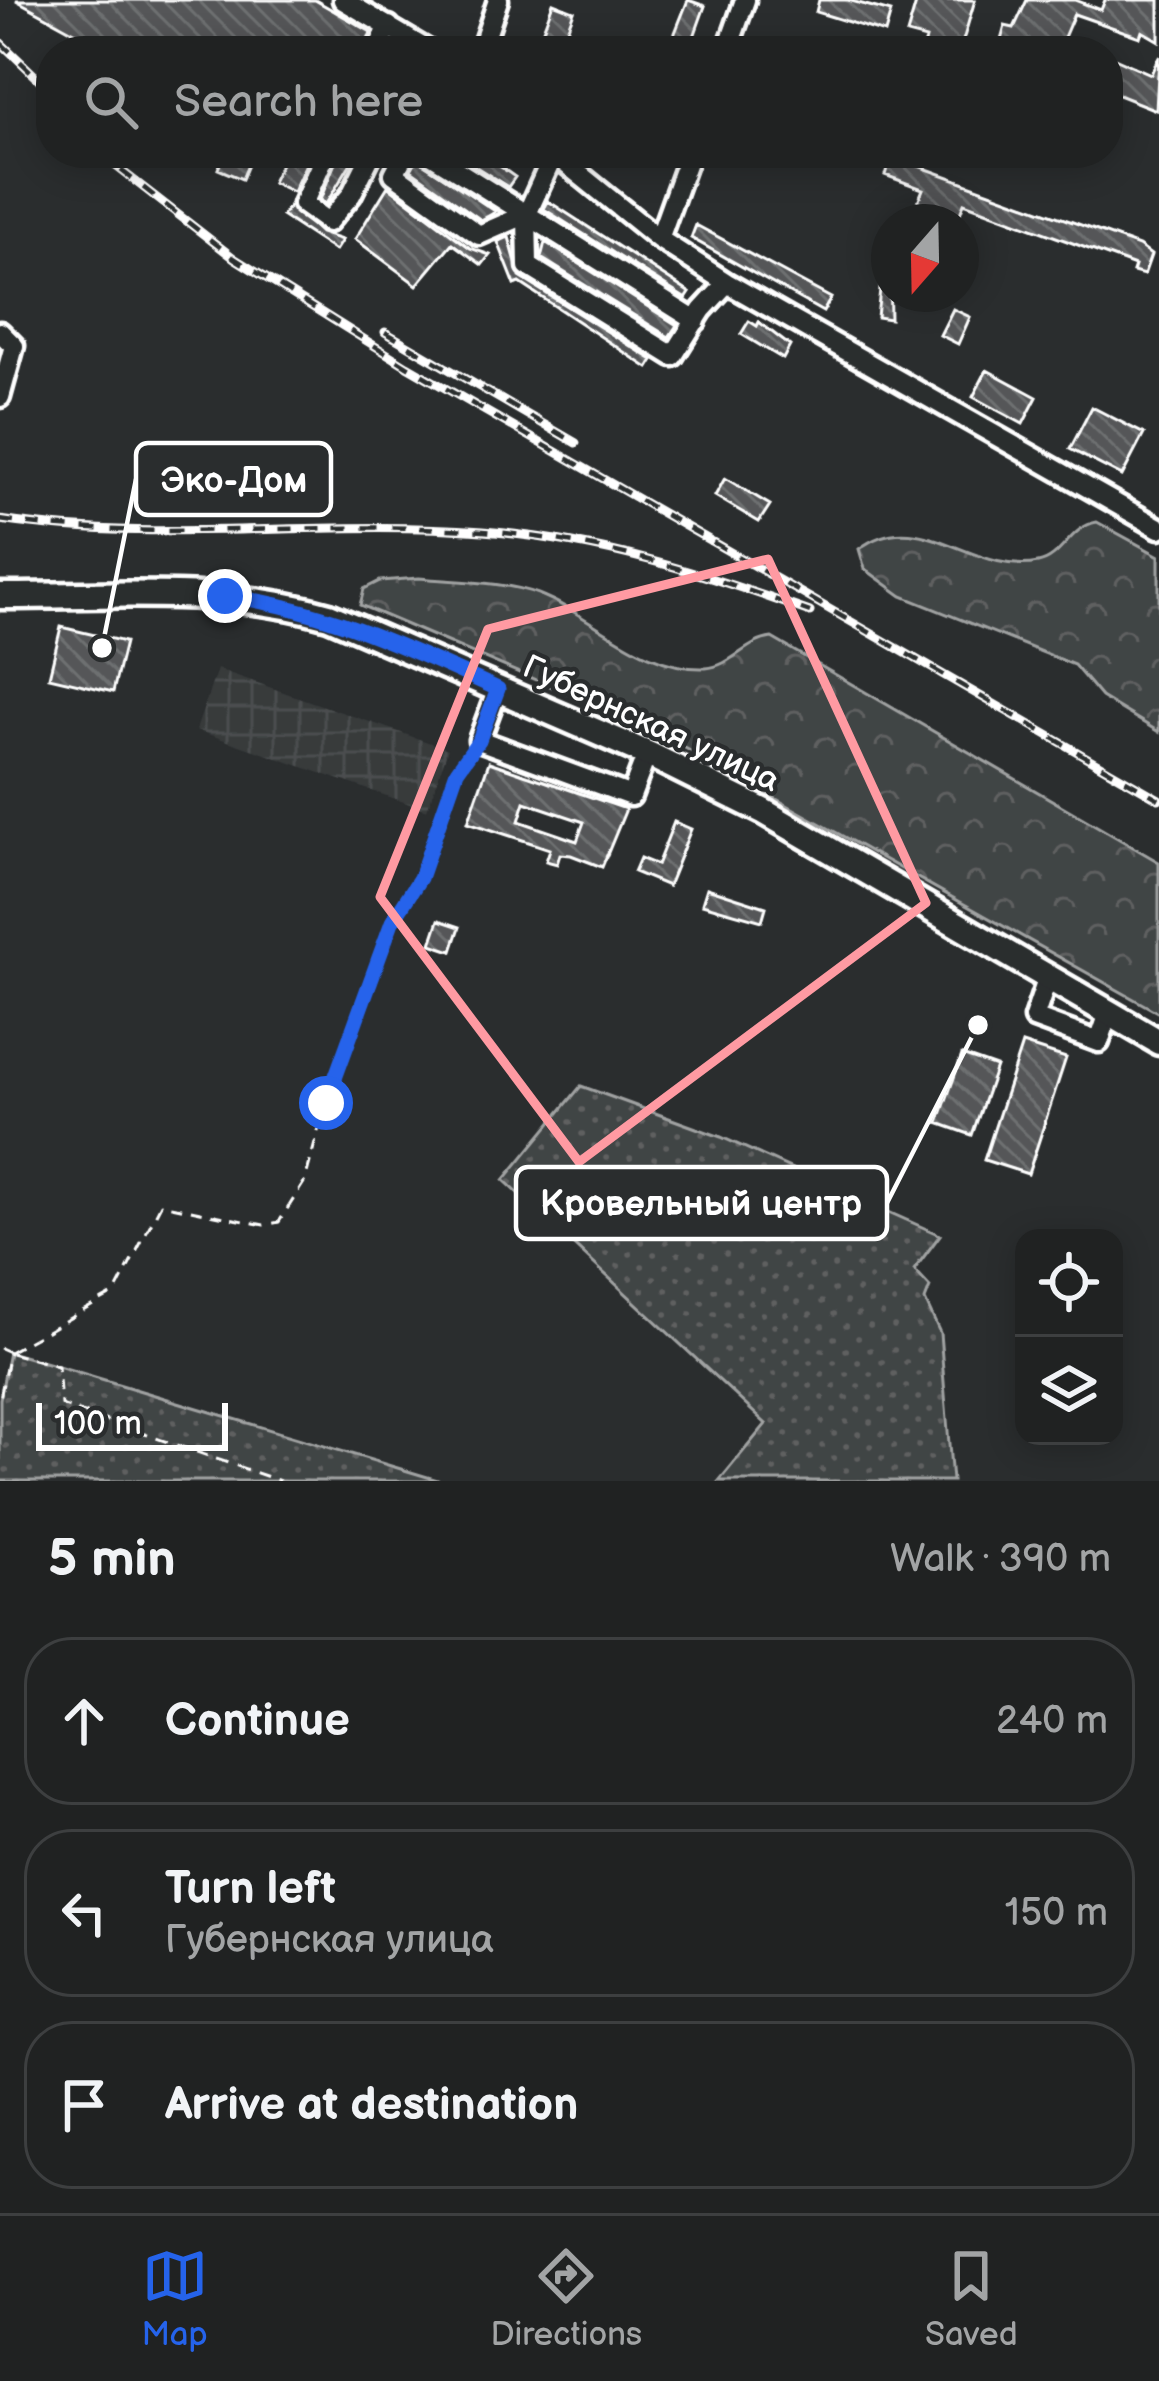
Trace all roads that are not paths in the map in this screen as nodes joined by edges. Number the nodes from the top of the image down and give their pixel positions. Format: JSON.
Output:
{"nodes":[{"id":1,"x":344,"y":0,"type":"edge"},
{"id":2,"x":498,"y":0,"type":"edge"},
{"id":3,"x":745,"y":0,"type":"edge"},
{"id":4,"x":389,"y":26,"type":"junction"},
{"id":5,"x":384,"y":36,"type":"edge"},
{"id":6,"x":405,"y":36,"type":"edge"},
{"id":7,"x":486,"y":36,"type":"edge"},
{"id":8,"x":732,"y":36,"type":"edge"},
{"id":9,"x":319,"y":168,"type":"edge"},
{"id":10,"x":364,"y":168,"type":"edge"},
{"id":11,"x":397,"y":168,"type":"edge"},
{"id":12,"x":452,"y":168,"type":"edge"},
{"id":13,"x":547,"y":168,"type":"edge"},
{"id":14,"x":572,"y":168,"type":"edge"},
{"id":15,"x":684,"y":168,"type":"edge"},
{"id":16,"x":527,"y":214,"type":"junction"},
{"id":17,"x":658,"y":239,"type":"junction"},
{"id":18,"x":728,"y":284,"type":"junction"},
{"id":19,"x":696,"y":321,"type":"junction"},
{"id":20,"x":0,"y":332,"type":"edge"},
{"id":21,"x":0,"y":397,"type":"edge"},
{"id":22,"x":1159,"y":527,"type":"edge"},
{"id":23,"x":0,"y":596,"type":"edge"},
{"id":24,"x":498,"y":689,"type":"junction"},
{"id":25,"x":647,"y":754,"type":"junction"},
{"id":26,"x":1048,"y":977,"type":"junction"},
{"id":27,"x":1109,"y":1013,"type":"junction"},
{"id":28,"x":1159,"y":1042,"type":"edge"}],
"edges":[{"from":1,"to":4,"type":"street"},
{"from":2,"to":7,"type":"street"},
{"from":3,"to":8,"type":"street"},
{"from":4,"to":5,"type":"street"},
{"from":4,"to":6,"type":"street"},
{"from":9,"to":10,"type":"street"},
{"from":11,"to":16,"type":"street"},
{"from":12,"to":16,"type":"street"},
{"from":13,"to":16,"type":"street"},
{"from":14,"to":17,"type":"street"},
{"from":15,"to":17,"type":"street"},
{"from":16,"to":19,"type":"street"},
{"from":16,"to":19,"type":"street"},
{"from":17,"to":18,"type":"street"},
{"from":18,"to":19,"type":"street"},
{"from":18,"to":22,"type":"street"},
{"from":20,"to":21,"type":"street"},
{"from":23,"to":24,"type":"main road","name":"Губернская улица"},
{"from":24,"to":25,"type":"main road","name":"Губернская улица"},
{"from":24,"to":25,"type":"street"},
{"from":25,"to":26,"type":"main road","name":"Губернская улица"},
{"from":26,"to":27,"type":"main road","name":"Губернская улица"},
{"from":26,"to":27,"type":"street"},
{"from":27,"to":28,"type":"main road","name":"Губернская улица"}]}
